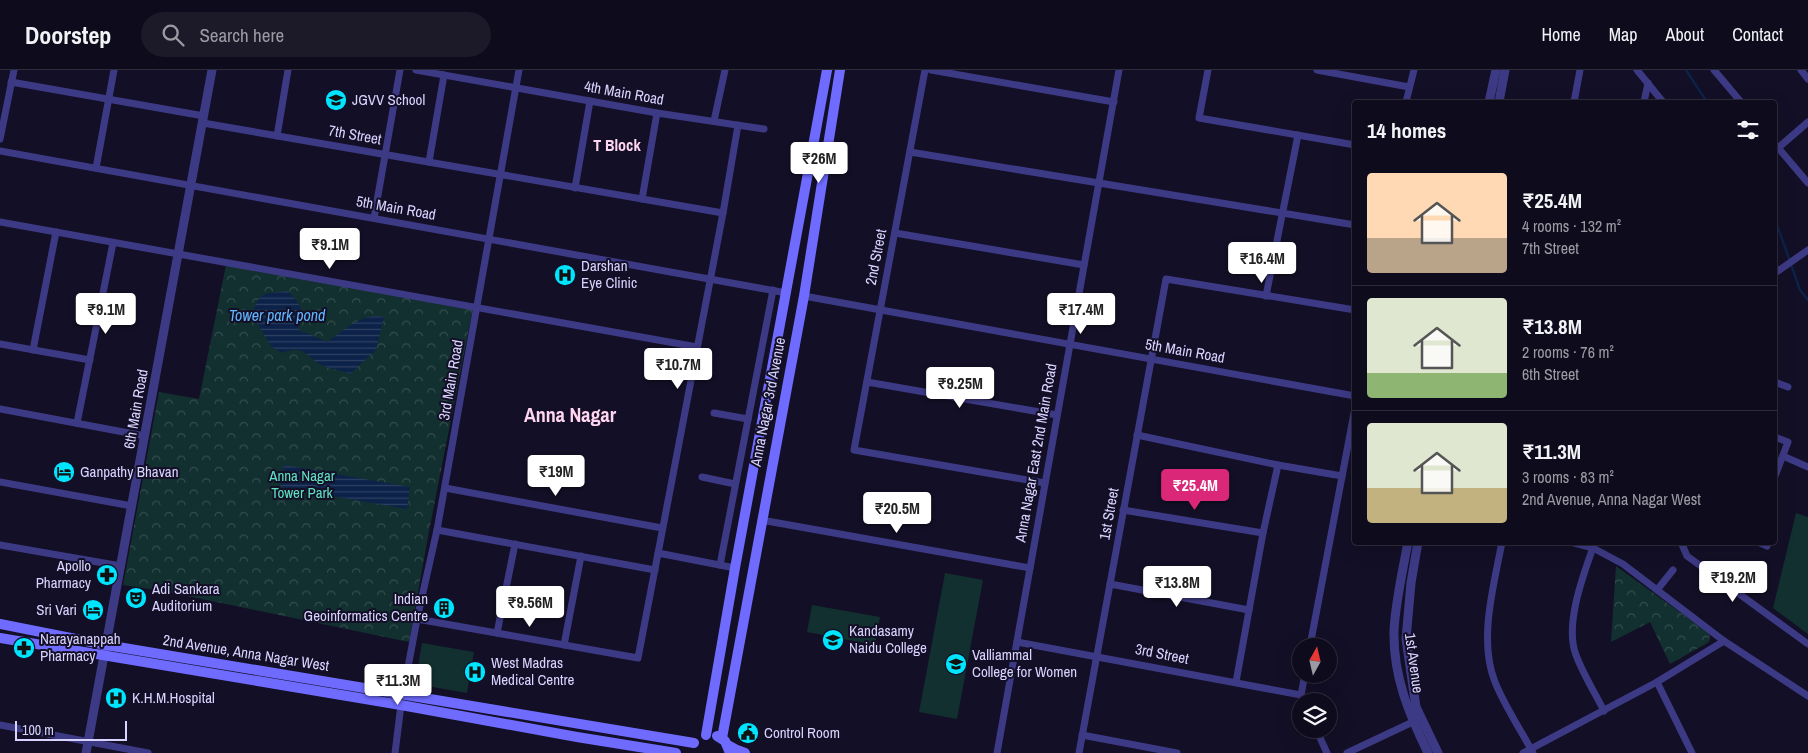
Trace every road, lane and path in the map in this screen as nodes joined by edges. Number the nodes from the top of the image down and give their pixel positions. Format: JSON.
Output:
{"nodes":[{"id":1,"x":14,"y":70,"type":"edge"},
{"id":2,"x":114,"y":70,"type":"edge"},
{"id":3,"x":212,"y":70,"type":"edge"},
{"id":4,"x":288,"y":70,"type":"edge"},
{"id":5,"x":400,"y":70,"type":"edge"},
{"id":6,"x":416,"y":70,"type":"edge"},
{"id":7,"x":519,"y":70,"type":"edge"},
{"id":8,"x":725,"y":70,"type":"edge"},
{"id":9,"x":827,"y":70,"type":"edge"},
{"id":10,"x":840,"y":70,"type":"edge"},
{"id":11,"x":925,"y":70,"type":"edge"},
{"id":12,"x":1120,"y":70,"type":"edge"},
{"id":13,"x":1208,"y":70,"type":"edge"},
{"id":14,"x":1317,"y":70,"type":"edge"},
{"id":15,"x":1414,"y":70,"type":"edge"},
{"id":16,"x":1496,"y":70,"type":"edge"},
{"id":17,"x":1505,"y":70,"type":"edge"},
{"id":18,"x":1580,"y":70,"type":"edge"},
{"id":19,"x":1637,"y":70,"type":"edge"},
{"id":20,"x":1714,"y":70,"type":"edge"},
{"id":21,"x":1801,"y":70,"type":"edge"},
{"id":22,"x":933,"y":71,"type":"edge"},
{"id":23,"x":444,"y":75,"type":"junction"},
{"id":24,"x":1808,"y":79,"type":"edge"},
{"id":25,"x":11,"y":82,"type":"junction"},
{"id":26,"x":1648,"y":83,"type":"junction"},
{"id":27,"x":1409,"y":86,"type":"junction"},
{"id":28,"x":516,"y":88,"type":"junction"},
{"id":29,"x":108,"y":99,"type":"junction"},
{"id":30,"x":1406,"y":100,"type":"edge"},
{"id":31,"x":1489,"y":100,"type":"edge"},
{"id":32,"x":1499,"y":100,"type":"edge"},
{"id":33,"x":1574,"y":100,"type":"edge"},
{"id":34,"x":1644,"y":100,"type":"edge"},
{"id":35,"x":1661,"y":100,"type":"edge"},
{"id":36,"x":1739,"y":100,"type":"edge"},
{"id":37,"x":590,"y":101,"type":"junction"},
{"id":38,"x":1114,"y":102,"type":"junction"},
{"id":39,"x":657,"y":113,"type":"junction"},
{"id":40,"x":203,"y":120,"type":"junction"},
{"id":41,"x":714,"y":121,"type":"junction"},
{"id":42,"x":1808,"y":122,"type":"edge"},
{"id":43,"x":738,"y":125,"type":"junction"},
{"id":44,"x":764,"y":129,"type":"dead end"},
{"id":45,"x":1298,"y":135,"type":"junction"},
{"id":46,"x":277,"y":136,"type":"junction"},
{"id":47,"x":0,"y":139,"type":"edge"},
{"id":48,"x":1352,"y":144,"type":"edge"},
{"id":49,"x":1777,"y":146,"type":"edge"},
{"id":50,"x":0,"y":151,"type":"edge"},
{"id":51,"x":910,"y":152,"type":"junction"},
{"id":52,"x":386,"y":155,"type":"junction"},
{"id":53,"x":429,"y":162,"type":"junction"},
{"id":54,"x":96,"y":168,"type":"junction"},
{"id":55,"x":502,"y":175,"type":"junction"},
{"id":56,"x":1099,"y":183,"type":"junction"},
{"id":57,"x":1808,"y":183,"type":"edge"},
{"id":58,"x":191,"y":185,"type":"junction"},
{"id":59,"x":575,"y":188,"type":"junction"},
{"id":60,"x":642,"y":199,"type":"junction"},
{"id":61,"x":723,"y":213,"type":"junction"},
{"id":62,"x":1283,"y":214,"type":"junction"},
{"id":63,"x":374,"y":218,"type":"junction"},
{"id":64,"x":0,"y":222,"type":"edge"},
{"id":65,"x":1352,"y":225,"type":"edge"},
{"id":66,"x":56,"y":232,"type":"junction"},
{"id":67,"x":895,"y":233,"type":"junction"},
{"id":68,"x":490,"y":239,"type":"junction"},
{"id":69,"x":113,"y":242,"type":"junction"},
{"id":70,"x":1808,"y":251,"type":"edge"},
{"id":71,"x":179,"y":254,"type":"junction"},
{"id":72,"x":1084,"y":265,"type":"junction"},
{"id":73,"x":1777,"y":272,"type":"edge"},
{"id":74,"x":710,"y":279,"type":"junction"},
{"id":75,"x":773,"y":290,"type":"junction"},
{"id":76,"x":787,"y":293,"type":"junction"},
{"id":77,"x":804,"y":296,"type":"junction"},
{"id":78,"x":1266,"y":296,"type":"junction"},
{"id":79,"x":478,"y":308,"type":"junction"},
{"id":80,"x":880,"y":310,"type":"junction"},
{"id":81,"x":1352,"y":310,"type":"edge"},
{"id":82,"x":0,"y":344,"type":"edge"},
{"id":83,"x":1070,"y":344,"type":"junction"},
{"id":84,"x":697,"y":347,"type":"junction"},
{"id":85,"x":33,"y":350,"type":"junction"},
{"id":86,"x":1151,"y":359,"type":"junction"},
{"id":87,"x":90,"y":360,"type":"junction"},
{"id":88,"x":867,"y":382,"type":"junction"},
{"id":89,"x":1777,"y":383,"type":"edge"},
{"id":90,"x":1788,"y":387,"type":"dead end"},
{"id":91,"x":1352,"y":395,"type":"edge"},
{"id":92,"x":0,"y":409,"type":"edge"},
{"id":93,"x":714,"y":413,"type":"dead end"},
{"id":94,"x":1057,"y":415,"type":"junction"},
{"id":95,"x":748,"y":419,"type":"junction"},
{"id":96,"x":77,"y":423,"type":"junction"},
{"id":97,"x":1352,"y":424,"type":"edge"},
{"id":98,"x":1137,"y":435,"type":"junction"},
{"id":99,"x":145,"y":436,"type":"junction"},
{"id":100,"x":1777,"y":438,"type":"edge"},
{"id":101,"x":1783,"y":456,"type":"junction"},
{"id":102,"x":1278,"y":465,"type":"junction"},
{"id":103,"x":1808,"y":466,"type":"edge"},
{"id":104,"x":1777,"y":471,"type":"edge"},
{"id":105,"x":1342,"y":476,"type":"junction"},
{"id":106,"x":702,"y":477,"type":"dead end"},
{"id":107,"x":0,"y":482,"type":"edge"},
{"id":108,"x":1045,"y":483,"type":"junction"},
{"id":109,"x":735,"y":484,"type":"junction"},
{"id":110,"x":445,"y":488,"type":"junction"},
{"id":111,"x":132,"y":506,"type":"junction"},
{"id":112,"x":1123,"y":510,"type":"junction"},
{"id":113,"x":761,"y":520,"type":"junction"},
{"id":114,"x":662,"y":528,"type":"junction"},
{"id":115,"x":438,"y":530,"type":"junction"},
{"id":116,"x":1263,"y":533,"type":"junction"},
{"id":117,"x":515,"y":544,"type":"junction"},
{"id":118,"x":0,"y":545,"type":"edge"},
{"id":119,"x":1408,"y":545,"type":"edge"},
{"id":120,"x":1417,"y":545,"type":"edge"},
{"id":121,"x":1501,"y":545,"type":"edge"},
{"id":122,"x":1594,"y":545,"type":"edge"},
{"id":123,"x":1683,"y":545,"type":"edge"},
{"id":124,"x":658,"y":553,"type":"junction"},
{"id":125,"x":581,"y":556,"type":"junction"},
{"id":126,"x":720,"y":565,"type":"junction"},
{"id":127,"x":121,"y":566,"type":"junction"},
{"id":128,"x":735,"y":568,"type":"junction"},
{"id":129,"x":1030,"y":568,"type":"junction"},
{"id":130,"x":655,"y":570,"type":"junction"},
{"id":131,"x":1673,"y":570,"type":"dead end"},
{"id":132,"x":1110,"y":584,"type":"junction"},
{"id":133,"x":1657,"y":590,"type":"junction"},
{"id":134,"x":1249,"y":610,"type":"junction"},
{"id":135,"x":417,"y":619,"type":"junction"},
{"id":136,"x":0,"y":624,"type":"edge"},
{"id":137,"x":497,"y":633,"type":"junction"},
{"id":138,"x":0,"y":638,"type":"edge"},
{"id":139,"x":1312,"y":638,"type":"edge"},
{"id":140,"x":1724,"y":641,"type":"junction"},
{"id":141,"x":1017,"y":642,"type":"junction"},
{"id":142,"x":1808,"y":644,"type":"edge"},
{"id":143,"x":106,"y":645,"type":"junction"},
{"id":144,"x":564,"y":645,"type":"junction"},
{"id":145,"x":104,"y":656,"type":"junction"},
{"id":146,"x":1097,"y":656,"type":"junction"},
{"id":147,"x":1236,"y":682,"type":"junction"},
{"id":148,"x":1657,"y":682,"type":"junction"},
{"id":149,"x":1292,"y":695,"type":"edge"},
{"id":150,"x":1808,"y":696,"type":"edge"},
{"id":151,"x":402,"y":699,"type":"junction"},
{"id":152,"x":1604,"y":711,"type":"junction"},
{"id":153,"x":1416,"y":720,"type":"junction"},
{"id":154,"x":0,"y":725,"type":"edge"},
{"id":155,"x":706,"y":735,"type":"junction"},
{"id":156,"x":1082,"y":736,"type":"junction"},
{"id":157,"x":1320,"y":738,"type":"edge"},
{"id":158,"x":88,"y":742,"type":"junction"},
{"id":159,"x":727,"y":745,"type":"edge"},
{"id":160,"x":692,"y":748,"type":"edge"},
{"id":161,"x":1532,"y":751,"type":"edge"},
{"id":162,"x":86,"y":753,"type":"edge"},
{"id":163,"x":148,"y":753,"type":"edge"},
{"id":164,"x":395,"y":753,"type":"edge"},
{"id":165,"x":676,"y":753,"type":"edge"},
{"id":166,"x":745,"y":753,"type":"edge"},
{"id":167,"x":997,"y":753,"type":"edge"},
{"id":168,"x":1079,"y":753,"type":"edge"},
{"id":169,"x":1177,"y":753,"type":"edge"},
{"id":170,"x":1327,"y":753,"type":"edge"},
{"id":171,"x":1347,"y":753,"type":"edge"},
{"id":172,"x":1428,"y":753,"type":"edge"},
{"id":173,"x":1438,"y":753,"type":"edge"},
{"id":174,"x":1523,"y":753,"type":"edge"},
{"id":175,"x":1692,"y":753,"type":"edge"}],
"edges":[{"from":1,"to":25,"type":"street"},
{"from":2,"to":29,"type":"street"},
{"from":3,"to":40,"type":"street","name":"6th Main Road"},
{"from":4,"to":46,"type":"street"},
{"from":5,"to":52,"type":"street"},
{"from":6,"to":23,"type":"street","name":"4th Main Road"},
{"from":7,"to":28,"type":"street","name":"3rd Main Road"},
{"from":8,"to":41,"type":"street"},
{"from":9,"to":76,"type":"main road","name":"Anna Nagar 3rd Avenue"},
{"from":10,"to":77,"type":"main road","name":"Anna Nagar 3rd Avenue"},
{"from":11,"to":51,"type":"street","name":"2nd Street"},
{"from":12,"to":38,"type":"street","name":"Anna Nagar East 2nd Main Road"},
{"from":13,"to":45,"type":"street"},
{"from":14,"to":27,"type":"street"},
{"from":15,"to":27,"type":"street"},
{"from":16,"to":31,"type":"street"},
{"from":17,"to":32,"type":"street"},
{"from":18,"to":33,"type":"street"},
{"from":19,"to":26,"type":"street"},
{"from":20,"to":36,"type":"street"},
{"from":21,"to":24,"type":"street"},
{"from":22,"to":38,"type":"street"},
{"from":23,"to":28,"type":"street","name":"4th Main Road"},
{"from":23,"to":53,"type":"street"},
{"from":25,"to":29,"type":"street","name":"7th Street"},
{"from":25,"to":47,"type":"street"},
{"from":26,"to":34,"type":"street"},
{"from":26,"to":35,"type":"street"},
{"from":27,"to":30,"type":"street"},
{"from":28,"to":37,"type":"street","name":"4th Main Road"},
{"from":28,"to":55,"type":"street","name":"3rd Main Road"},
{"from":29,"to":40,"type":"street","name":"7th Street"},
{"from":29,"to":54,"type":"street"},
{"from":37,"to":39,"type":"street","name":"4th Main Road"},
{"from":37,"to":59,"type":"street"},
{"from":38,"to":56,"type":"street","name":"Anna Nagar East 2nd Main Road"},
{"from":39,"to":41,"type":"street","name":"4th Main Road"},
{"from":39,"to":60,"type":"street"},
{"from":40,"to":46,"type":"street","name":"7th Street"},
{"from":40,"to":58,"type":"street","name":"6th Main Road"},
{"from":41,"to":43,"type":"street","name":"4th Main Road"},
{"from":42,"to":49,"type":"street"},
{"from":43,"to":44,"type":"street","name":"4th Main Road"},
{"from":43,"to":61,"type":"street"},
{"from":45,"to":48,"type":"street"},
{"from":45,"to":62,"type":"street"},
{"from":46,"to":52,"type":"street","name":"7th Street"},
{"from":49,"to":57,"type":"street"},
{"from":50,"to":54,"type":"street","name":"5th Main Road"},
{"from":51,"to":56,"type":"street"},
{"from":51,"to":67,"type":"street","name":"2nd Street"},
{"from":52,"to":53,"type":"street","name":"7th Street"},
{"from":52,"to":63,"type":"street"},
{"from":53,"to":55,"type":"street","name":"7th Street"},
{"from":54,"to":58,"type":"street","name":"5th Main Road"},
{"from":55,"to":59,"type":"street","name":"7th Street"},
{"from":55,"to":68,"type":"street","name":"3rd Main Road"},
{"from":56,"to":62,"type":"street"},
{"from":56,"to":72,"type":"street","name":"Anna Nagar East 2nd Main Road"},
{"from":58,"to":63,"type":"street","name":"5th Main Road"},
{"from":58,"to":71,"type":"street","name":"6th Main Road"},
{"from":59,"to":60,"type":"street","name":"7th Street"},
{"from":60,"to":61,"type":"street","name":"7th Street"},
{"from":61,"to":74,"type":"street"},
{"from":62,"to":65,"type":"street"},
{"from":62,"to":78,"type":"street"},
{"from":63,"to":68,"type":"street","name":"5th Main Road"},
{"from":64,"to":66,"type":"street"},
{"from":66,"to":69,"type":"street"},
{"from":66,"to":85,"type":"street"},
{"from":67,"to":72,"type":"street"},
{"from":67,"to":80,"type":"street","name":"2nd Street"},
{"from":68,"to":74,"type":"street","name":"5th Main Road"},
{"from":68,"to":79,"type":"street","name":"3rd Main Road"},
{"from":69,"to":71,"type":"street"},
{"from":69,"to":87,"type":"street"},
{"from":70,"to":73,"type":"street"},
{"from":71,"to":79,"type":"street"},
{"from":71,"to":99,"type":"street","name":"6th Main Road"},
{"from":72,"to":83,"type":"street","name":"Anna Nagar East 2nd Main Road"},
{"from":74,"to":75,"type":"street","name":"5th Main Road"},
{"from":74,"to":84,"type":"street"},
{"from":75,"to":76,"type":"street","name":"5th Main Road"},
{"from":75,"to":95,"type":"street"},
{"from":76,"to":128,"type":"main road","name":"Anna Nagar 3rd Avenue"},
{"from":77,"to":80,"type":"street","name":"5th Main Road"},
{"from":77,"to":113,"type":"main road","name":"Anna Nagar 3rd Avenue"},
{"from":78,"to":81,"type":"street"},
{"from":78,"to":86,"type":"street","name":"1st Street"},
{"from":79,"to":84,"type":"street"},
{"from":79,"to":110,"type":"street","name":"3rd Main Road"},
{"from":80,"to":83,"type":"street","name":"5th Main Road"},
{"from":80,"to":88,"type":"street","name":"2nd Street"},
{"from":82,"to":85,"type":"street"},
{"from":83,"to":86,"type":"street","name":"5th Main Road"},
{"from":83,"to":94,"type":"street","name":"Anna Nagar East 2nd Main Road"},
{"from":84,"to":114,"type":"street"},
{"from":85,"to":87,"type":"street"},
{"from":86,"to":91,"type":"street","name":"5th Main Road"},
{"from":86,"to":98,"type":"street","name":"1st Street"},
{"from":87,"to":96,"type":"street"},
{"from":88,"to":94,"type":"street"},
{"from":88,"to":108,"type":"street","name":"2nd Street"},
{"from":89,"to":90,"type":"street"},
{"from":92,"to":96,"type":"street"},
{"from":93,"to":95,"type":"street"},
{"from":94,"to":108,"type":"street","name":"Anna Nagar East 2nd Main Road"},
{"from":95,"to":109,"type":"street"},
{"from":96,"to":99,"type":"street"},
{"from":97,"to":105,"type":"street"},
{"from":98,"to":102,"type":"street"},
{"from":98,"to":112,"type":"street","name":"1st Street"},
{"from":99,"to":111,"type":"street","name":"6th Main Road"},
{"from":100,"to":101,"type":"street"},
{"from":101,"to":103,"type":"street"},
{"from":101,"to":104,"type":"street"},
{"from":102,"to":105,"type":"street"},
{"from":102,"to":116,"type":"street"},
{"from":105,"to":139,"type":"street"},
{"from":106,"to":109,"type":"street"},
{"from":107,"to":111,"type":"street"},
{"from":108,"to":129,"type":"street","name":"Anna Nagar East 2nd Main Road"},
{"from":109,"to":126,"type":"street"},
{"from":110,"to":114,"type":"street"},
{"from":110,"to":115,"type":"street","name":"3rd Main Road"},
{"from":111,"to":127,"type":"street","name":"6th Main Road"},
{"from":112,"to":116,"type":"street"},
{"from":112,"to":132,"type":"street","name":"1st Street"},
{"from":113,"to":129,"type":"street"},
{"from":113,"to":159,"type":"main road","name":"Anna Nagar 3rd Avenue"},
{"from":114,"to":124,"type":"street"},
{"from":115,"to":117,"type":"street"},
{"from":115,"to":135,"type":"street","name":"3rd Main Road"},
{"from":116,"to":134,"type":"street"},
{"from":117,"to":125,"type":"street"},
{"from":117,"to":137,"type":"street"},
{"from":118,"to":127,"type":"street"},
{"from":119,"to":153,"type":"street","name":"1st Avenue"},
{"from":120,"to":153,"type":"street","name":"1st Avenue"},
{"from":121,"to":161,"type":"street"},
{"from":122,"to":133,"type":"street"},
{"from":122,"to":152,"type":"street"},
{"from":123,"to":142,"type":"street"},
{"from":124,"to":126,"type":"street"},
{"from":124,"to":130,"type":"street"},
{"from":125,"to":130,"type":"street"},
{"from":125,"to":144,"type":"street"},
{"from":126,"to":128,"type":"street"},
{"from":127,"to":143,"type":"street","name":"6th Main Road"},
{"from":128,"to":155,"type":"main road","name":"Anna Nagar 3rd Avenue"},
{"from":129,"to":141,"type":"street","name":"Anna Nagar East 2nd Main Road"},
{"from":130,"to":144,"type":"street"},
{"from":131,"to":133,"type":"street"},
{"from":132,"to":134,"type":"street"},
{"from":132,"to":146,"type":"street","name":"1st Street"},
{"from":133,"to":140,"type":"street"},
{"from":134,"to":147,"type":"street"},
{"from":135,"to":137,"type":"street"},
{"from":135,"to":151,"type":"street","name":"3rd Main Road"},
{"from":136,"to":143,"type":"main road","name":"2nd Avenue, Anna Nagar West"},
{"from":137,"to":144,"type":"street"},
{"from":138,"to":145,"type":"main road","name":"2nd Avenue, Anna Nagar West"},
{"from":140,"to":148,"type":"street"},
{"from":140,"to":150,"type":"street"},
{"from":141,"to":146,"type":"street","name":"3rd Street"},
{"from":141,"to":167,"type":"street","name":"Anna Nagar East 2nd Main Road"},
{"from":143,"to":145,"type":"street","name":"6th Main Road"},
{"from":143,"to":151,"type":"main road","name":"2nd Avenue, Anna Nagar West"},
{"from":145,"to":151,"type":"main road","name":"2nd Avenue, Anna Nagar West"},
{"from":145,"to":158,"type":"street","name":"6th Main Road"},
{"from":146,"to":147,"type":"street","name":"3rd Street"},
{"from":146,"to":156,"type":"street","name":"1st Street"},
{"from":147,"to":149,"type":"street","name":"3rd Street"},
{"from":148,"to":152,"type":"street"},
{"from":148,"to":175,"type":"street"},
{"from":151,"to":160,"type":"main road","name":"2nd Avenue, Anna Nagar West"},
{"from":151,"to":164,"type":"street","name":"3rd Main Road"},
{"from":151,"to":165,"type":"main road","name":"2nd Avenue, Anna Nagar West"},
{"from":152,"to":161,"type":"street"},
{"from":153,"to":171,"type":"street"},
{"from":153,"to":172,"type":"street","name":"1st Avenue"},
{"from":153,"to":173,"type":"street","name":"1st Avenue"},
{"from":154,"to":158,"type":"street"},
{"from":155,"to":159,"type":"main road"},
{"from":155,"to":160,"type":"main road"},
{"from":156,"to":168,"type":"street","name":"1st Street"},
{"from":156,"to":169,"type":"street"},
{"from":157,"to":170,"type":"street"},
{"from":158,"to":162,"type":"street","name":"6th Main Road"},
{"from":158,"to":163,"type":"street"},
{"from":159,"to":166,"type":"main road"},
{"from":161,"to":174,"type":"street"}]}
